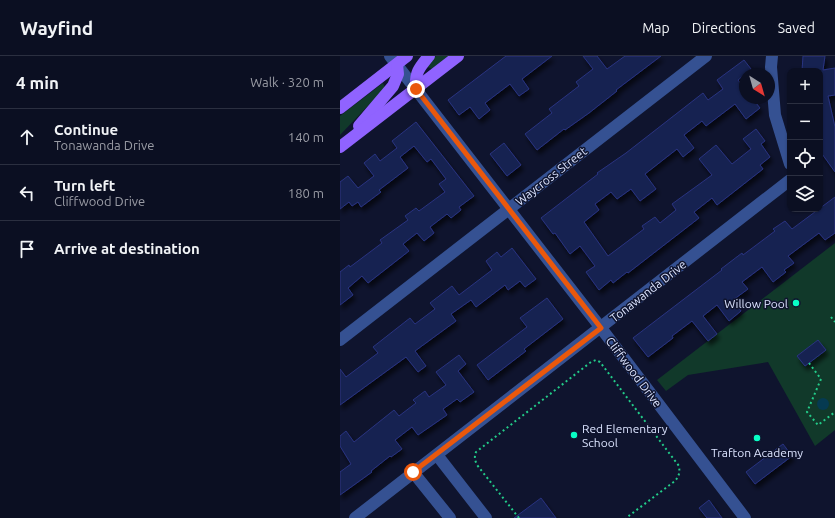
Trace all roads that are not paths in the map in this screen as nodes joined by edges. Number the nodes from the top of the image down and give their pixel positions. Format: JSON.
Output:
{"nodes":[{"id":1,"x":407,"y":56,"type":"edge"},
{"id":2,"x":429,"y":56,"type":"edge"},
{"id":3,"x":458,"y":56,"type":"edge"},
{"id":4,"x":706,"y":56,"type":"edge"},
{"id":5,"x":772,"y":56,"type":"edge"},
{"id":6,"x":393,"y":60,"type":"edge"},
{"id":7,"x":416,"y":89,"type":"junction"},
{"id":8,"x":340,"y":108,"type":"edge"},
{"id":9,"x":341,"y":146,"type":"edge"},
{"id":10,"x":787,"y":154,"type":"edge"},
{"id":11,"x":787,"y":182,"type":"edge"},
{"id":12,"x":509,"y":209,"type":"junction"},
{"id":13,"x":601,"y":328,"type":"junction"},
{"id":14,"x":340,"y":340,"type":"edge"},
{"id":15,"x":437,"y":455,"type":"junction"},
{"id":16,"x":413,"y":472,"type":"junction"},
{"id":17,"x":355,"y":518,"type":"edge"},
{"id":18,"x":450,"y":518,"type":"edge"},
{"id":19,"x":486,"y":518,"type":"edge"},
{"id":20,"x":745,"y":518,"type":"edge"}],
"edges":[{"from":1,"to":6,"type":"main road"},
{"from":2,"to":7,"type":"main road"},
{"from":3,"to":7,"type":"main road"},
{"from":4,"to":12,"type":"street","name":"Waycross Street"},
{"from":5,"to":10,"type":"street"},
{"from":6,"to":7,"type":"street","name":"Cliffwood Drive"},
{"from":6,"to":8,"type":"main road"},
{"from":6,"to":9,"type":"main road"},
{"from":7,"to":9,"type":"main road"},
{"from":7,"to":12,"type":"street","name":"Cliffwood Drive"},
{"from":11,"to":13,"type":"street","name":"Tonawanda Drive"},
{"from":12,"to":13,"type":"street","name":"Cliffwood Drive"},
{"from":12,"to":14,"type":"street","name":"Waycross Street"},
{"from":13,"to":15,"type":"street","name":"Tonawanda Drive"},
{"from":13,"to":20,"type":"street","name":"Cliffwood Drive"},
{"from":15,"to":16,"type":"street","name":"Tonawanda Drive"},
{"from":15,"to":19,"type":"street"},
{"from":16,"to":17,"type":"street","name":"Tonawanda Drive"},
{"from":16,"to":18,"type":"street"}]}
